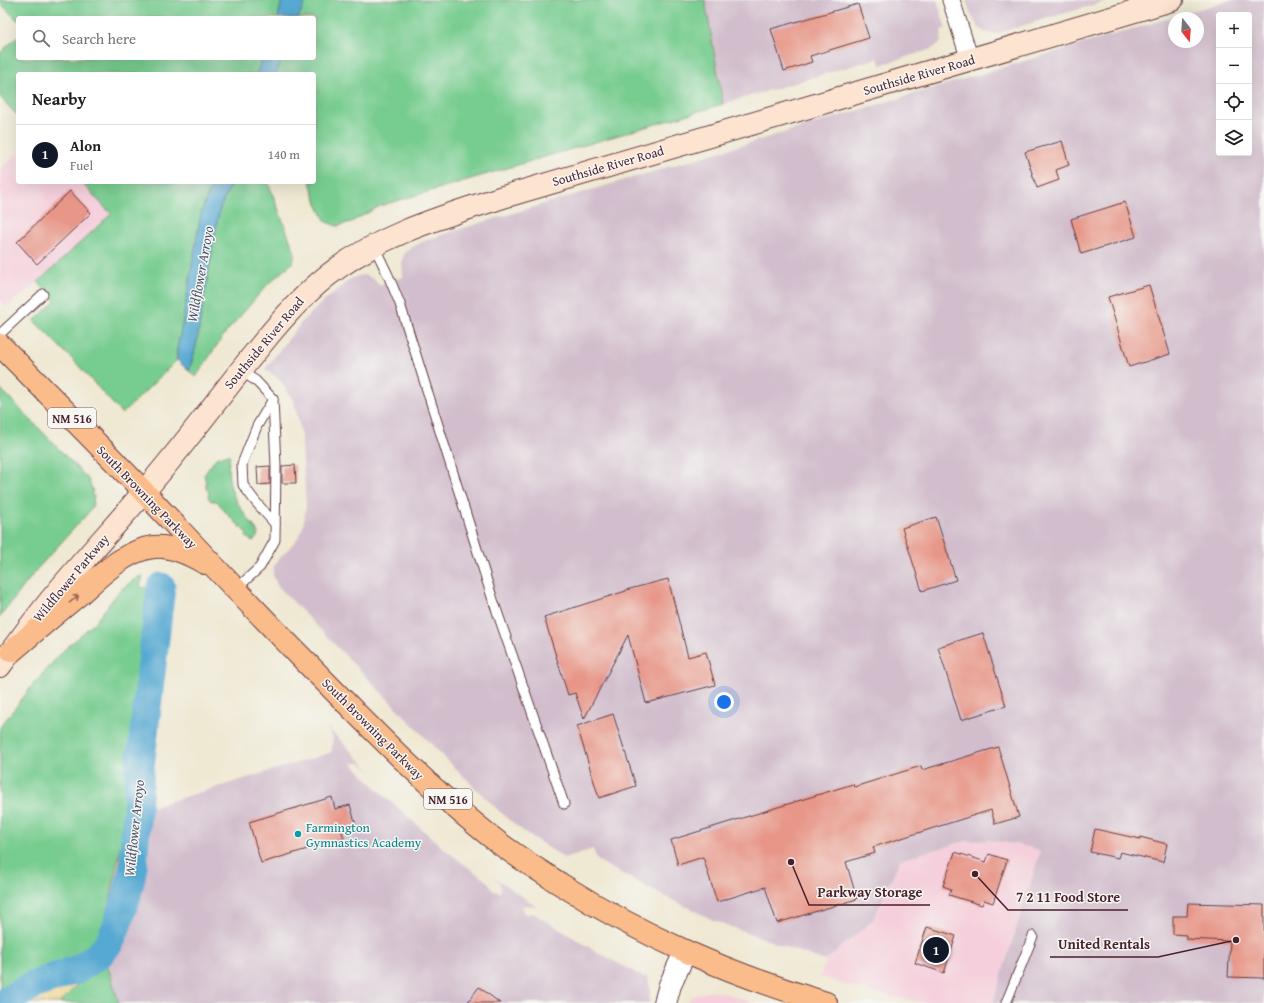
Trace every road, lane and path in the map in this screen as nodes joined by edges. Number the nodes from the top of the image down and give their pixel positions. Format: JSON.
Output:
{"nodes":[{"id":1,"x":951,"y":0,"type":"edge"},
{"id":2,"x":1172,"y":0,"type":"edge"},
{"id":3,"x":970,"y":60,"type":"junction"},
{"id":4,"x":374,"y":246,"type":"junction"},
{"id":5,"x":43,"y":294,"type":"dead end"},
{"id":6,"x":0,"y":334,"type":"edge"},
{"id":7,"x":0,"y":345,"type":"edge"},
{"id":8,"x":240,"y":370,"type":"junction"},
{"id":9,"x":273,"y":399,"type":"junction"},
{"id":10,"x":143,"y":492,"type":"junction"},
{"id":11,"x":275,"y":524,"type":"junction"},
{"id":12,"x":218,"y":571,"type":"junction"},
{"id":13,"x":235,"y":589,"type":"junction"},
{"id":14,"x":6,"y":658,"type":"edge"},
{"id":15,"x":564,"y":804,"type":"dead end"},
{"id":16,"x":1033,"y":936,"type":"dead end"},
{"id":17,"x":685,"y":952,"type":"junction"},
{"id":18,"x":665,"y":1003,"type":"edge"},
{"id":19,"x":826,"y":1003,"type":"edge"},
{"id":20,"x":1006,"y":1003,"type":"edge"}],
"edges":[{"from":1,"to":3,"type":"street"},
{"from":2,"to":3,"type":"main road","name":"Southside River Road"},
{"from":3,"to":4,"type":"main road","name":"Southside River Road"},
{"from":4,"to":8,"type":"main road","name":"Southside River Road"},
{"from":4,"to":15,"type":"lane"},
{"from":5,"to":6,"type":"lane"},
{"from":7,"to":10,"type":"highway","name":"South Browning Parkway","number":"NM 516"},
{"from":8,"to":9,"type":"lane"},
{"from":8,"to":10,"type":"main road","name":"Southside River Road"},
{"from":9,"to":11,"type":"lane"},
{"from":9,"to":11,"type":"lane"},
{"from":10,"to":12,"type":"highway","name":"South Browning Parkway","number":"NM 516"},
{"from":10,"to":14,"type":"main road","name":"Wildflower Parkway"},
{"from":11,"to":13,"type":"lane"},
{"from":12,"to":13,"type":"highway","name":"South Browning Parkway","number":"NM 516"},
{"from":14,"to":12,"type":"highway","one_way":true},
{"from":13,"to":17,"type":"highway","name":"South Browning Parkway","number":"NM 516"},
{"from":16,"to":20,"type":"lane"},
{"from":17,"to":18,"type":"street"},
{"from":17,"to":19,"type":"highway","name":"South Browning Parkway","number":"NM 516"}]}
